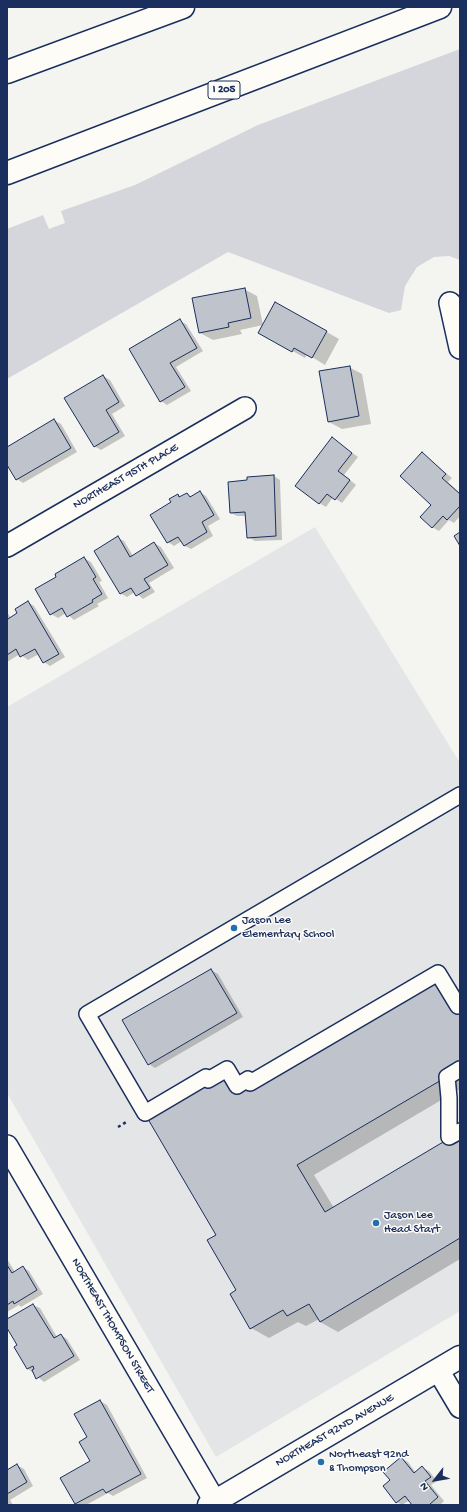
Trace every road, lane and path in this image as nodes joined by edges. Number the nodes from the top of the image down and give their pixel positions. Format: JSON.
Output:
{"nodes":[{"id":1,"x":183,"y":7,"type":"edge"},
{"id":2,"x":440,"y":7,"type":"edge"},
{"id":3,"x":7,"y":72,"type":"edge"},
{"id":4,"x":7,"y":173,"type":"edge"},
{"id":5,"x":450,"y":303,"type":"dead end"},
{"id":6,"x":460,"y":348,"type":"edge"},
{"id":7,"x":244,"y":408,"type":"dead end"},
{"id":8,"x":7,"y":546,"type":"edge"},
{"id":9,"x":460,"y":795,"type":"edge"},
{"id":10,"x":460,"y":1005,"type":"edge"},
{"id":11,"x":460,"y":1070,"type":"edge"},
{"id":12,"x":460,"y":1131,"type":"edge"},
{"id":13,"x":7,"y":1146,"type":"edge"},
{"id":14,"x":460,"y":1357,"type":"edge"},
{"id":15,"x":438,"y":1370,"type":"junction"},
{"id":16,"x":460,"y":1407,"type":"edge"},
{"id":17,"x":214,"y":1504,"type":"edge"}],
"edges":[{"from":1,"to":3,"type":"main road"},
{"from":2,"to":4,"type":"main road","number":"I 205"},
{"from":5,"to":6,"type":"street"},
{"from":7,"to":8,"type":"street","name":"NORTHEAST 95TH PLACE"},
{"from":9,"to":10,"type":"street"},
{"from":11,"to":12,"type":"street"},
{"from":13,"to":17,"type":"street","name":"NORTHEAST THOMPSON STREET"},
{"from":14,"to":15,"type":"main road","name":"NORTHEAST 92ND AVENUE"},
{"from":15,"to":16,"type":"street"},
{"from":15,"to":17,"type":"main road","name":"NORTHEAST 92ND AVENUE"}]}
